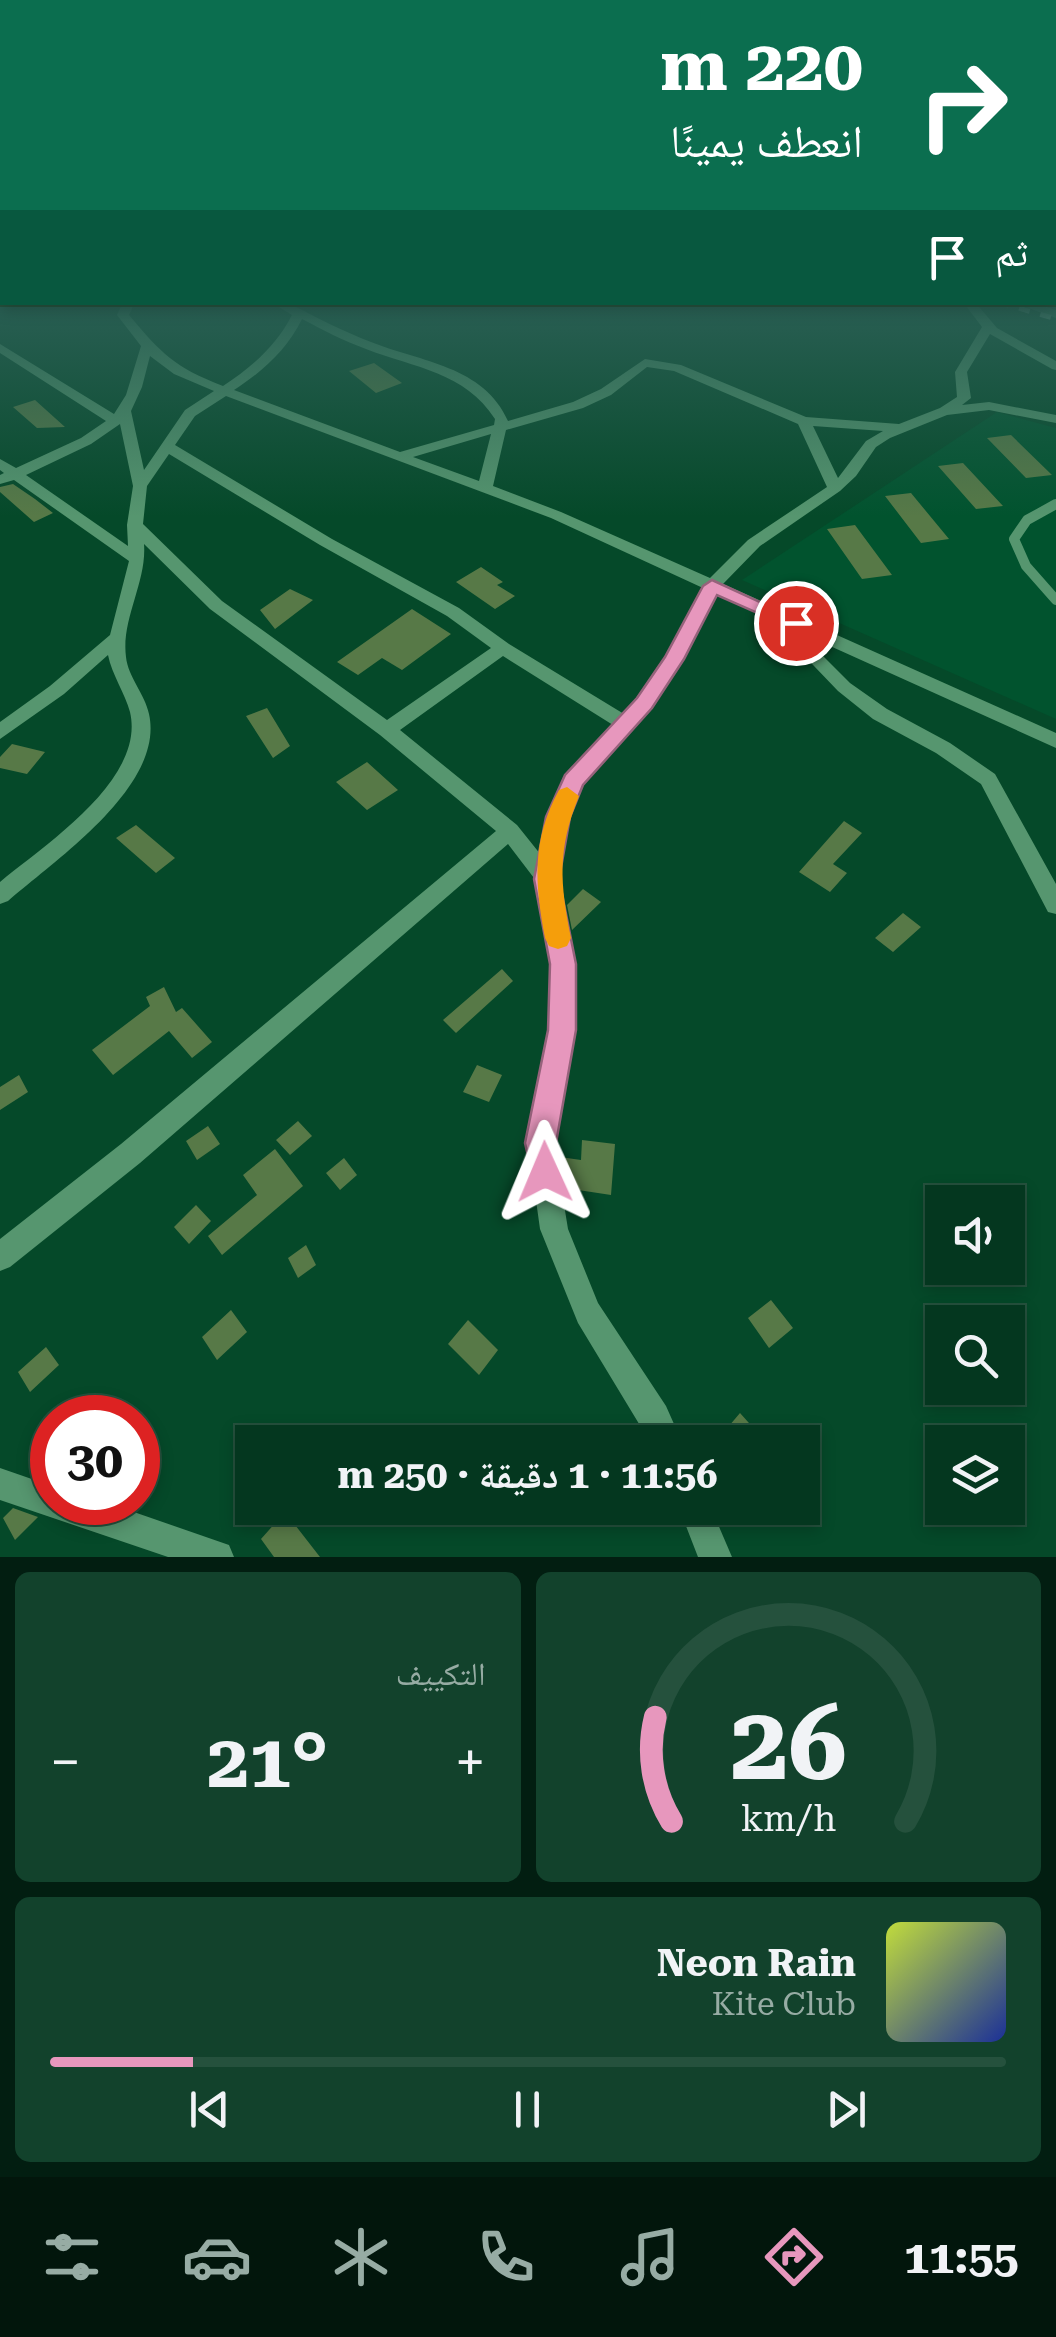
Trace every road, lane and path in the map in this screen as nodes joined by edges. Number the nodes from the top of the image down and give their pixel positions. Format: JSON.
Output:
{"nodes":[{"id":1,"x":42,"y":372,"type":"edge"},
{"id":2,"x":140,"y":372,"type":"edge"},
{"id":3,"x":181,"y":372,"type":"edge"},
{"id":4,"x":255,"y":372,"type":"edge"},
{"id":5,"x":441,"y":372,"type":"edge"},
{"id":6,"x":633,"y":372,"type":"edge"},
{"id":7,"x":686,"y":372,"type":"edge"},
{"id":8,"x":961,"y":372,"type":"edge"},
{"id":9,"x":224,"y":390,"type":"junction"},
{"id":10,"x":946,"y":411,"type":"junction"},
{"id":11,"x":120,"y":416,"type":"junction"},
{"id":12,"x":1056,"y":419,"type":"edge"},
{"id":13,"x":804,"y":421,"type":"junction"},
{"id":14,"x":900,"y":428,"type":"junction"},
{"id":15,"x":501,"y":430,"type":"junction"},
{"id":16,"x":166,"y":446,"type":"junction"},
{"id":17,"x":401,"y":455,"type":"junction"},
{"id":18,"x":0,"y":463,"type":"edge"},
{"id":19,"x":7,"y":477,"type":"edge"},
{"id":20,"x":140,"y":486,"type":"junction"},
{"id":21,"x":485,"y":487,"type":"junction"},
{"id":22,"x":835,"y":488,"type":"junction"},
{"id":23,"x":1056,"y":504,"type":"edge"},
{"id":24,"x":135,"y":525,"type":"junction"},
{"id":25,"x":137,"y":560,"type":"junction"},
{"id":26,"x":712,"y":586,"type":"junction"},
{"id":27,"x":1056,"y":600,"type":"edge"},
{"id":28,"x":766,"y":610,"type":"junction"},
{"id":29,"x":118,"y":638,"type":"junction"},
{"id":30,"x":503,"y":648,"type":"junction"},
{"id":31,"x":627,"y":725,"type":"junction"},
{"id":32,"x":387,"y":730,"type":"junction"},
{"id":33,"x":0,"y":732,"type":"edge"},
{"id":34,"x":1056,"y":742,"type":"edge"},
{"id":35,"x":510,"y":831,"type":"junction"},
{"id":36,"x":547,"y":879,"type":"junction"},
{"id":37,"x":0,"y":896,"type":"edge"},
{"id":38,"x":1056,"y":906,"type":"edge"},
{"id":39,"x":0,"y":1257,"type":"edge"},
{"id":40,"x":659,"y":1425,"type":"edge"},
{"id":41,"x":0,"y":1484,"type":"edge"},
{"id":42,"x":30,"y":1494,"type":"edge"},
{"id":43,"x":122,"y":1525,"type":"edge"},
{"id":44,"x":702,"y":1525,"type":"edge"},
{"id":45,"x":217,"y":1557,"type":"edge"},
{"id":46,"x":715,"y":1557,"type":"edge"}],
"edges":[{"from":1,"to":11,"type":"street"},
{"from":2,"to":11,"type":"street"},
{"from":3,"to":9,"type":"street"},
{"from":4,"to":9,"type":"street"},
{"from":5,"to":15,"type":"street"},
{"from":6,"to":15,"type":"street"},
{"from":7,"to":13,"type":"street"},
{"from":8,"to":10,"type":"street"},
{"from":9,"to":16,"type":"street"},
{"from":9,"to":17,"type":"street"},
{"from":10,"to":12,"type":"street"},
{"from":10,"to":14,"type":"street"},
{"from":11,"to":19,"type":"street"},
{"from":11,"to":20,"type":"street"},
{"from":13,"to":14,"type":"street"},
{"from":13,"to":22,"type":"street"},
{"from":14,"to":22,"type":"street"},
{"from":15,"to":17,"type":"street"},
{"from":15,"to":21,"type":"street"},
{"from":16,"to":20,"type":"street"},
{"from":16,"to":30,"type":"street"},
{"from":17,"to":21,"type":"street"},
{"from":18,"to":19,"type":"street"},
{"from":19,"to":25,"type":"street"},
{"from":20,"to":24,"type":"street"},
{"from":21,"to":26,"type":"street"},
{"from":22,"to":26,"type":"street"},
{"from":23,"to":27,"type":"lane"},
{"from":24,"to":25,"type":"street"},
{"from":24,"to":32,"type":"street"},
{"from":25,"to":29,"type":"street"},
{"from":26,"to":28,"type":"street"},
{"from":26,"to":31,"type":"street"},
{"from":28,"to":34,"type":"street"},
{"from":28,"to":38,"type":"street"},
{"from":29,"to":33,"type":"street"},
{"from":29,"to":37,"type":"street"},
{"from":30,"to":31,"type":"street"},
{"from":30,"to":32,"type":"street"},
{"from":31,"to":36,"type":"street"},
{"from":32,"to":35,"type":"street"},
{"from":35,"to":36,"type":"street"},
{"from":35,"to":39,"type":"street"},
{"from":36,"to":40,"type":"street"},
{"from":41,"to":42,"type":"street"},
{"from":43,"to":45,"type":"street"},
{"from":44,"to":46,"type":"street"}]}
